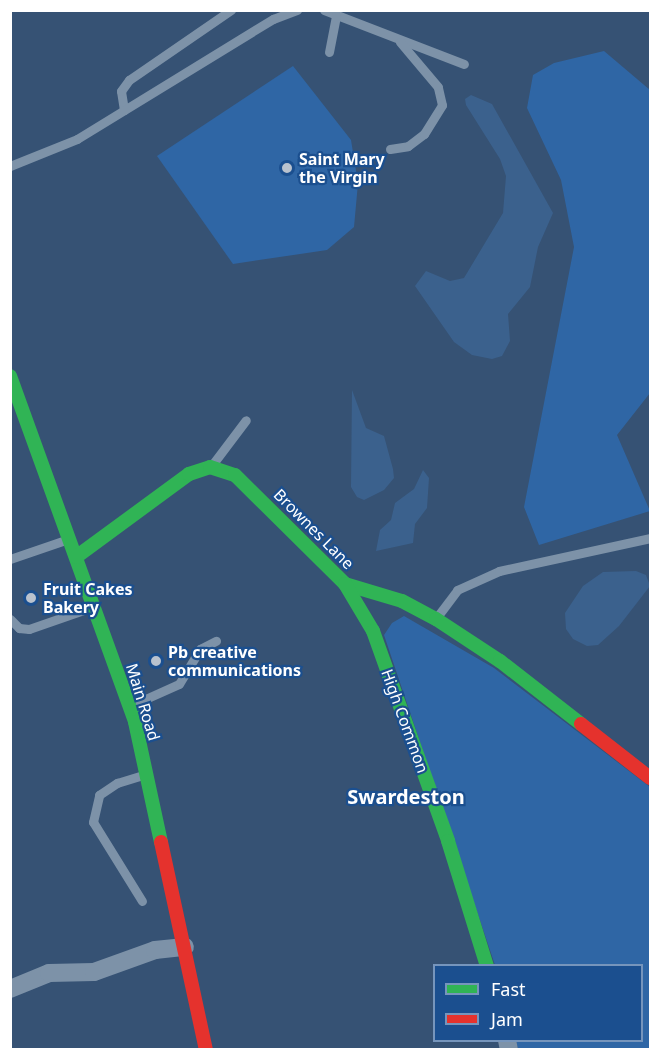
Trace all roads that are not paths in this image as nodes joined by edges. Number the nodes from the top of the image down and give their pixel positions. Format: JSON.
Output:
{"nodes":[{"id":1,"x":231,"y":10,"type":"edge"},
{"id":2,"x":297,"y":10,"type":"edge"},
{"id":3,"x":324,"y":10,"type":"edge"},
{"id":4,"x":336,"y":16,"type":"junction"},
{"id":5,"x":400,"y":42,"type":"junction"},
{"id":6,"x":329,"y":52,"type":"dead end"},
{"id":7,"x":464,"y":64,"type":"dead end"},
{"id":8,"x":124,"y":110,"type":"junction"},
{"id":9,"x":390,"y":149,"type":"dead end"},
{"id":10,"x":10,"y":166,"type":"edge"},
{"id":11,"x":10,"y":376,"type":"edge"},
{"id":12,"x":246,"y":420,"type":"dead end"},
{"id":13,"x":210,"y":467,"type":"junction"},
{"id":14,"x":69,"y":538,"type":"junction"},
{"id":15,"x":651,"y":538,"type":"edge"},
{"id":16,"x":76,"y":557,"type":"junction"},
{"id":17,"x":10,"y":559,"type":"edge"},
{"id":18,"x":345,"y":584,"type":"junction"},
{"id":19,"x":94,"y":606,"type":"junction"},
{"id":20,"x":10,"y":619,"type":"edge"},
{"id":21,"x":436,"y":619,"type":"junction"},
{"id":22,"x":216,"y":641,"type":"dead end"},
{"id":23,"x":130,"y":706,"type":"junction"},
{"id":24,"x":649,"y":771,"type":"edge"},
{"id":25,"x":146,"y":774,"type":"junction"},
{"id":26,"x":141,"y":901,"type":"dead end"},
{"id":27,"x":184,"y":947,"type":"junction"},
{"id":28,"x":486,"y":964,"type":"edge"},
{"id":29,"x":10,"y":989,"type":"edge"},
{"id":30,"x":206,"y":1050,"type":"edge"}],
"edges":[{"from":1,"to":8,"type":"lane"},
{"from":2,"to":8,"type":"lane"},
{"from":3,"to":4,"type":"lane"},
{"from":4,"to":5,"type":"lane"},
{"from":4,"to":6,"type":"lane"},
{"from":5,"to":7,"type":"lane"},
{"from":5,"to":9,"type":"lane"},
{"from":8,"to":10,"type":"lane"},
{"from":11,"to":14,"type":"street","name":"Main Road"},
{"from":12,"to":13,"type":"lane"},
{"from":13,"to":16,"type":"street"},
{"from":13,"to":18,"type":"street","name":"Brownes Lane"},
{"from":14,"to":16,"type":"street","name":"Main Road"},
{"from":14,"to":17,"type":"lane"},
{"from":15,"to":21,"type":"lane"},
{"from":16,"to":19,"type":"street","name":"Main Road"},
{"from":18,"to":21,"type":"street","name":"Brownes Lane"},
{"from":18,"to":28,"type":"street","name":"High Common"},
{"from":19,"to":20,"type":"lane"},
{"from":19,"to":23,"type":"street","name":"Main Road"},
{"from":21,"to":24,"type":"street","name":"Brownes Lane"},
{"from":22,"to":23,"type":"lane"},
{"from":23,"to":25,"type":"street","name":"Main Road"},
{"from":25,"to":26,"type":"lane"},
{"from":25,"to":27,"type":"street","name":"Main Road"},
{"from":27,"to":29,"type":"street"},
{"from":27,"to":30,"type":"street","name":"Main Road"}]}
